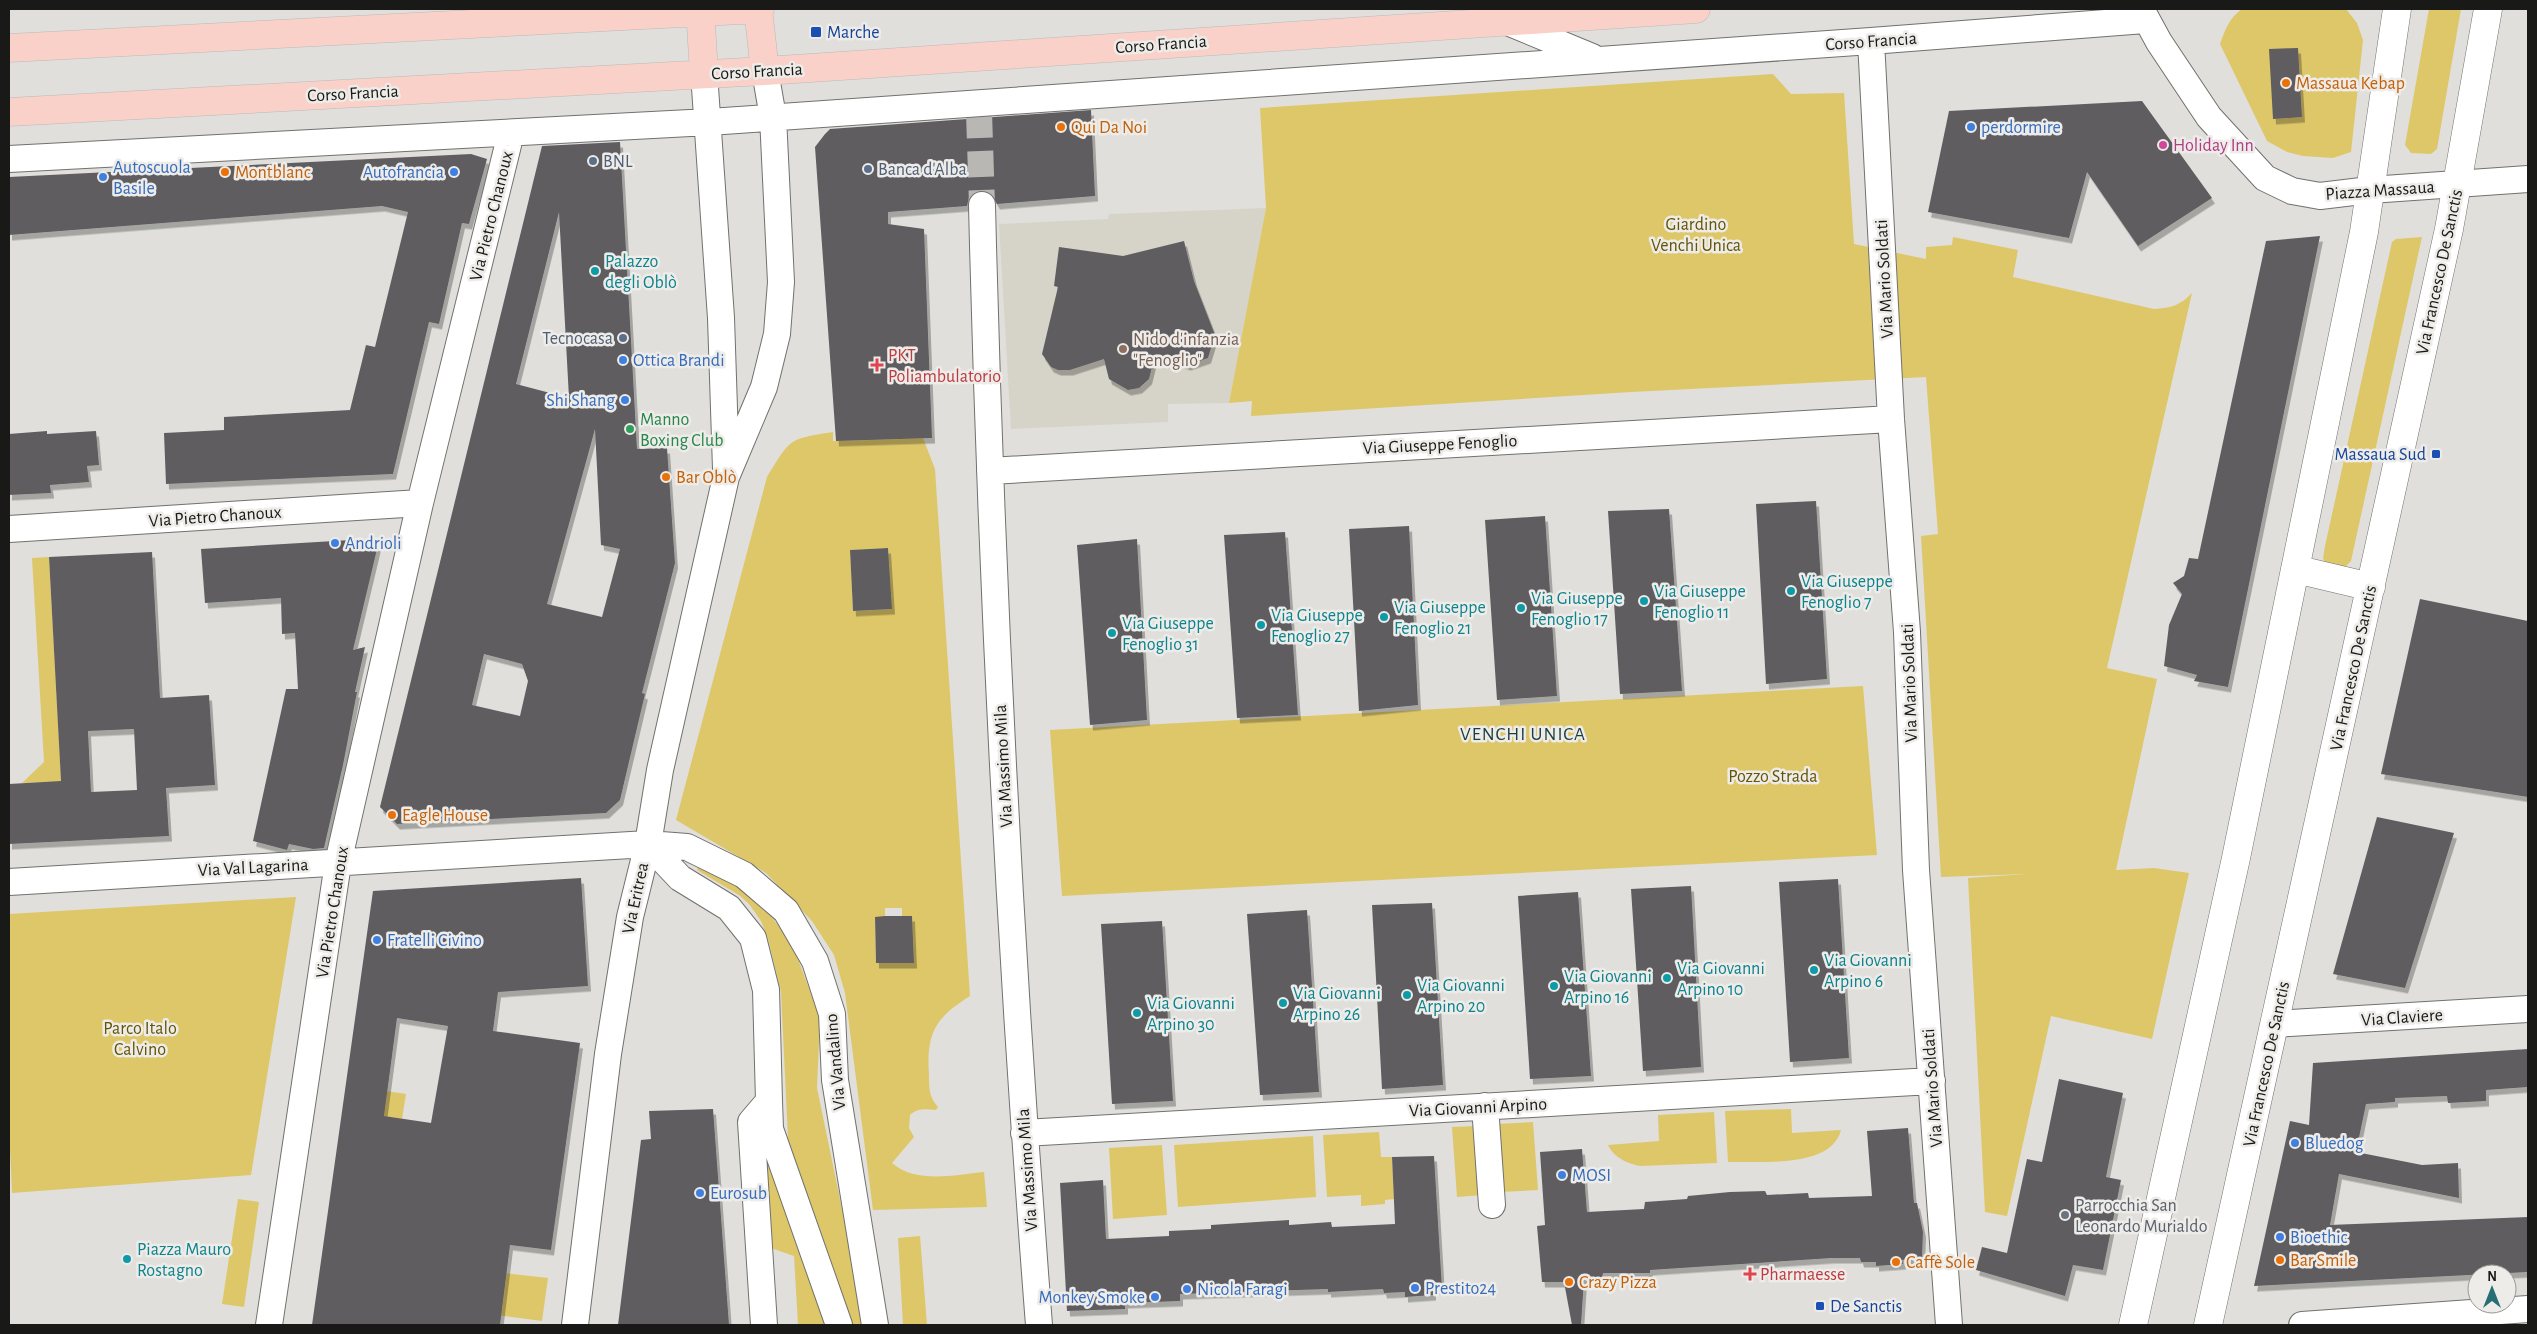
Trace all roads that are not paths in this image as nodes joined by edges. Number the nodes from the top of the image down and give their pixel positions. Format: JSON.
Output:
{"nodes":[{"id":1,"x":759,"y":9,"type":"edge"},
{"id":2,"x":1696,"y":9,"type":"edge"},
{"id":3,"x":2397,"y":9,"type":"edge"},
{"id":4,"x":2488,"y":9,"type":"edge"},
{"id":5,"x":700,"y":10,"type":"edge"},
{"id":6,"x":2143,"y":14,"type":"edge"},
{"id":7,"x":1505,"y":22,"type":"junction"},
{"id":8,"x":1871,"y":41,"type":"junction"},
{"id":9,"x":9,"y":48,"type":"edge"},
{"id":10,"x":1597,"y":59,"type":"junction"},
{"id":11,"x":765,"y":71,"type":"junction"},
{"id":12,"x":704,"y":74,"type":"junction"},
{"id":13,"x":9,"y":112,"type":"edge"},
{"id":14,"x":773,"y":117,"type":"junction"},
{"id":15,"x":709,"y":122,"type":"junction"},
{"id":16,"x":511,"y":133,"type":"junction"},
{"id":17,"x":9,"y":159,"type":"edge"},
{"id":18,"x":2528,"y":179,"type":"edge"},
{"id":19,"x":2458,"y":185,"type":"junction"},
{"id":20,"x":2370,"y":190,"type":"junction"},
{"id":21,"x":982,"y":205,"type":"tunnel mouth"},
{"id":22,"x":1891,"y":418,"type":"junction"},
{"id":23,"x":990,"y":470,"type":"junction"},
{"id":24,"x":726,"y":477,"type":"junction"},
{"id":25,"x":420,"y":503,"type":"junction"},
{"id":26,"x":9,"y":529,"type":"edge"},
{"id":27,"x":2295,"y":569,"type":"junction"},
{"id":28,"x":2371,"y":587,"type":"junction"},
{"id":29,"x":648,"y":844,"type":"junction"},
{"id":30,"x":338,"y":863,"type":"junction"},
{"id":31,"x":9,"y":882,"type":"edge"},
{"id":32,"x":2528,"y":1009,"type":"edge"},
{"id":33,"x":2275,"y":1024,"type":"junction"},
{"id":34,"x":1932,"y":1081,"type":"junction"},
{"id":35,"x":769,"y":1101,"type":"junction"},
{"id":36,"x":1485,"y":1106,"type":"junction"},
{"id":37,"x":1024,"y":1133,"type":"junction"},
{"id":38,"x":1492,"y":1205,"type":"dead end"},
{"id":39,"x":2528,"y":1308,"type":"edge"},
{"id":40,"x":2425,"y":1321,"type":"edge"},
{"id":41,"x":269,"y":1325,"type":"edge"},
{"id":42,"x":575,"y":1325,"type":"edge"},
{"id":43,"x":764,"y":1325,"type":"edge"},
{"id":44,"x":839,"y":1325,"type":"edge"},
{"id":45,"x":875,"y":1325,"type":"edge"},
{"id":46,"x":1039,"y":1325,"type":"edge"},
{"id":47,"x":1949,"y":1325,"type":"edge"},
{"id":48,"x":2133,"y":1325,"type":"edge"},
{"id":49,"x":2208,"y":1325,"type":"edge"},
{"id":50,"x":2302,"y":1325,"type":"edge"}],
"edges":[{"from":1,"to":5,"type":"main road"},
{"from":1,"to":11,"type":"main road"},
{"from":2,"to":7,"type":"main road","name":"Corso Francia"},
{"from":3,"to":20,"type":"main road"},
{"from":4,"to":19,"type":"main road","name":"Via Francesco De Sanctis"},
{"from":5,"to":9,"type":"main road"},
{"from":5,"to":12,"type":"main road"},
{"from":6,"to":8,"type":"street","name":"Corso Francia"},
{"from":6,"to":20,"type":"street","name":"Piazza Massaua"},
{"from":7,"to":10,"type":"street","name":"Corso Francia"},
{"from":7,"to":11,"type":"main road","name":"Corso Francia"},
{"from":8,"to":10,"type":"street","name":"Corso Francia"},
{"from":8,"to":22,"type":"street","name":"Via Mario Soldati"},
{"from":10,"to":14,"type":"street","name":"Corso Francia"},
{"from":11,"to":12,"type":"main road","name":"Corso Francia"},
{"from":11,"to":14,"type":"street"},
{"from":12,"to":13,"type":"main road","name":"Corso Francia"},
{"from":12,"to":15,"type":"street"},
{"from":14,"to":15,"type":"street","name":"Corso Francia"},
{"from":14,"to":24,"type":"street"},
{"from":15,"to":16,"type":"street","name":"Corso Francia"},
{"from":15,"to":24,"type":"street"},
{"from":16,"to":17,"type":"street","name":"Corso Francia"},
{"from":16,"to":25,"type":"street","name":"Via Pietro Chanoux"},
{"from":18,"to":19,"type":"street","name":"Piazza Massaua"},
{"from":19,"to":20,"type":"street","name":"Piazza Massaua"},
{"from":19,"to":28,"type":"main road","name":"Via Francesco De Sanctis"},
{"from":20,"to":27,"type":"main road"},
{"from":21,"to":23,"type":"street","name":"Via Massimo Mila"},
{"from":22,"to":23,"type":"street","name":"Via Giuseppe Fenoglio"},
{"from":22,"to":34,"type":"street","name":"Via Mario Soldati"},
{"from":23,"to":37,"type":"street","name":"Via Massimo Mila"},
{"from":24,"to":29,"type":"street","name":"Via Eritrea"},
{"from":25,"to":26,"type":"street","name":"Via Pietro Chanoux"},
{"from":25,"to":30,"type":"street","name":"Via Pietro Chanoux"},
{"from":27,"to":28,"type":"main road"},
{"from":27,"to":48,"type":"main road"},
{"from":28,"to":33,"type":"main road","name":"Via Francesco De Sanctis"},
{"from":29,"to":30,"type":"street","name":"Via Val Lagarina"},
{"from":29,"to":35,"type":"street"},
{"from":29,"to":42,"type":"street","name":"Via Eritrea"},
{"from":29,"to":45,"type":"street","name":"Via Vandalino"},
{"from":30,"to":31,"type":"street","name":"Via Val Lagarina"},
{"from":30,"to":41,"type":"street","name":"Via Pietro Chanoux"},
{"from":32,"to":33,"type":"street","name":"Via Claviere"},
{"from":33,"to":49,"type":"main road","name":"Via Francesco De Sanctis"},
{"from":34,"to":36,"type":"street","name":"Via Giovanni Arpino"},
{"from":34,"to":47,"type":"street","name":"Via Mario Soldati"},
{"from":35,"to":43,"type":"street"},
{"from":35,"to":44,"type":"street"},
{"from":36,"to":37,"type":"street","name":"Via Giovanni Arpino"},
{"from":36,"to":38,"type":"street"},
{"from":37,"to":46,"type":"street","name":"Via Massimo Mila"},
{"from":39,"to":40,"type":"street"},
{"from":40,"to":50,"type":"street"}]}
